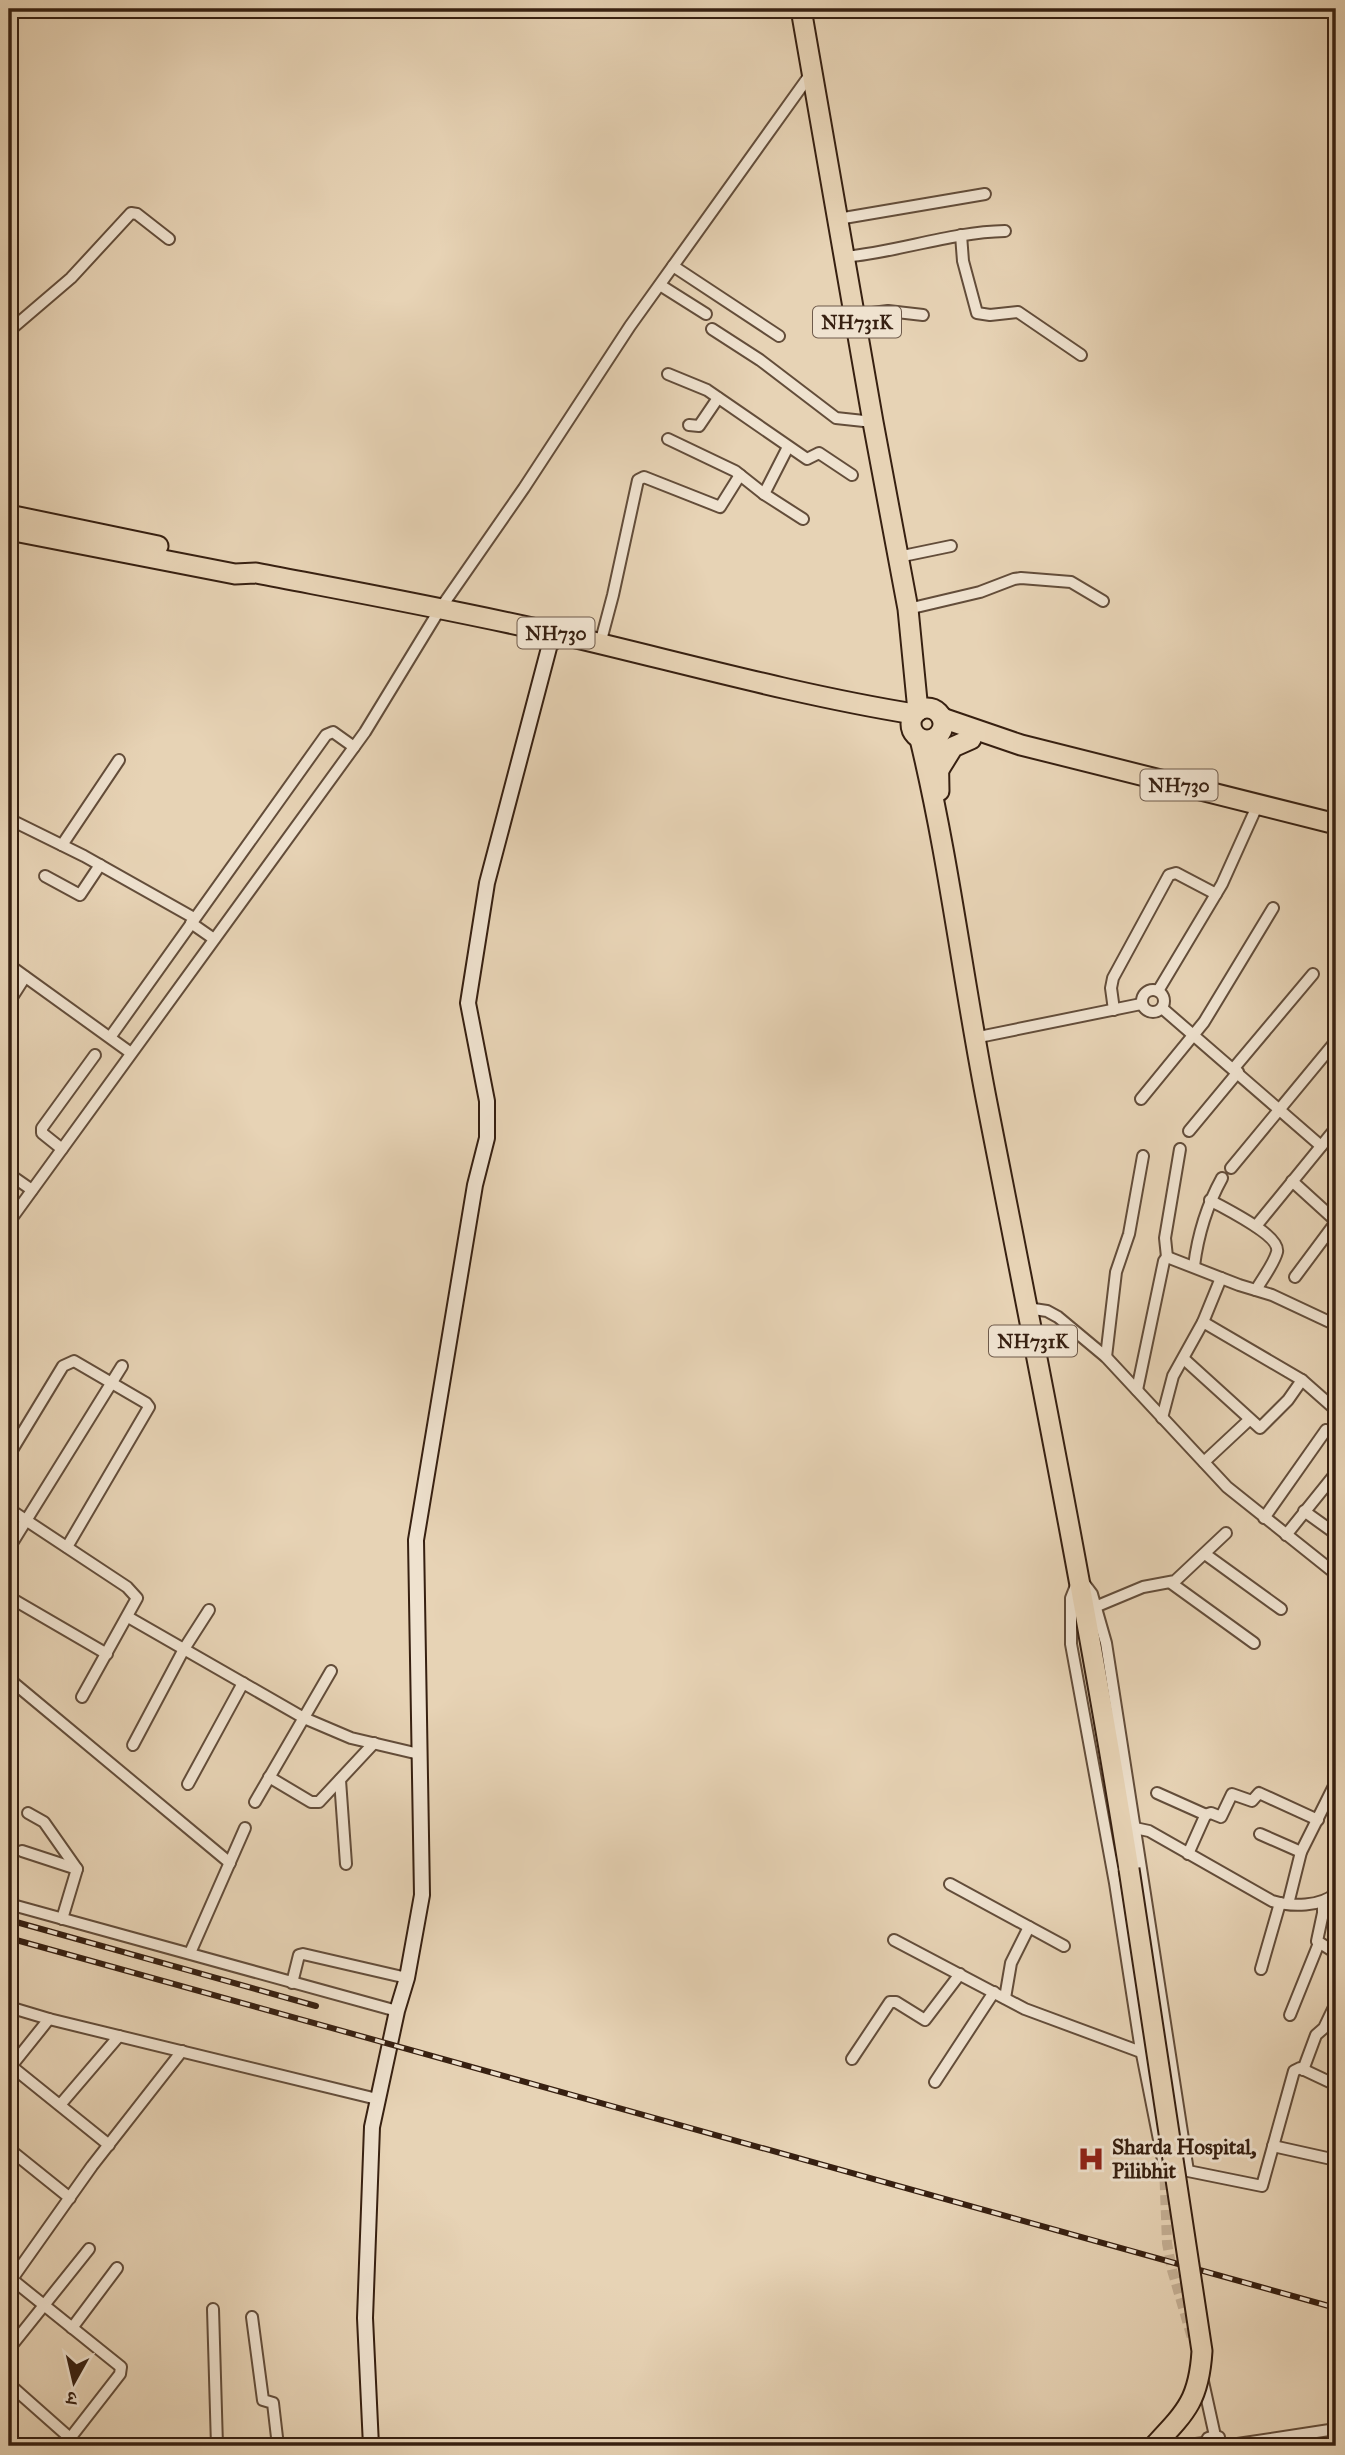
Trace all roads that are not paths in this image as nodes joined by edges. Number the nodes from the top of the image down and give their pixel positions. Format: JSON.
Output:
{"nodes":[{"id":1,"x":801,"y":9,"type":"edge"},
{"id":2,"x":812,"y":72,"type":"junction"},
{"id":3,"x":985,"y":194,"type":"dead end"},
{"id":4,"x":838,"y":219,"type":"junction"},
{"id":5,"x":1005,"y":231,"type":"dead end"},
{"id":6,"x":961,"y":235,"type":"junction"},
{"id":7,"x":169,"y":239,"type":"dead end"},
{"id":8,"x":844,"y":257,"type":"junction"},
{"id":9,"x":673,"y":266,"type":"junction"},
{"id":10,"x":660,"y":285,"type":"junction"},
{"id":11,"x":706,"y":314,"type":"dead end"},
{"id":12,"x":856,"y":315,"type":"junction"},
{"id":13,"x":923,"y":316,"type":"dead end"},
{"id":14,"x":712,"y":329,"type":"dead end"},
{"id":15,"x":9,"y":331,"type":"edge"},
{"id":16,"x":779,"y":337,"type":"dead end"},
{"id":17,"x":1080,"y":355,"type":"dead end"},
{"id":18,"x":668,"y":374,"type":"dead end"},
{"id":19,"x":718,"y":398,"type":"junction"},
{"id":20,"x":873,"y":422,"type":"junction"},
{"id":21,"x":689,"y":425,"type":"dead end"},
{"id":22,"x":668,"y":439,"type":"dead end"},
{"id":23,"x":788,"y":447,"type":"junction"},
{"id":24,"x":740,"y":475,"type":"junction"},
{"id":25,"x":852,"y":475,"type":"dead end"},
{"id":26,"x":764,"y":494,"type":"junction"},
{"id":27,"x":9,"y":515,"type":"edge"},
{"id":28,"x":803,"y":519,"type":"dead end"},
{"id":29,"x":9,"y":530,"type":"edge"},
{"id":30,"x":951,"y":545,"type":"dead end"},
{"id":31,"x":898,"y":557,"type":"junction"},
{"id":32,"x":256,"y":573,"type":"junction"},
{"id":33,"x":1103,"y":601,"type":"dead end"},
{"id":34,"x":440,"y":609,"type":"junction"},
{"id":35,"x":908,"y":609,"type":"junction"},
{"id":36,"x":533,"y":628,"type":"junction"},
{"id":37,"x":565,"y":635,"type":"junction"},
{"id":38,"x":600,"y":644,"type":"junction"},
{"id":39,"x":542,"y":668,"type":"junction"},
{"id":40,"x":928,"y":725,"type":"junction"},
{"id":41,"x":971,"y":739,"type":"junction"},
{"id":42,"x":1021,"y":745,"type":"junction"},
{"id":43,"x":354,"y":747,"type":"junction"},
{"id":44,"x":119,"y":760,"type":"dead end"},
{"id":45,"x":940,"y":768,"type":"junction"},
{"id":46,"x":1258,"y":804,"type":"junction"},
{"id":47,"x":938,"y":813,"type":"junction"},
{"id":48,"x":9,"y":819,"type":"edge"},
{"id":49,"x":1336,"y":824,"type":"edge"},
{"id":50,"x":62,"y":845,"type":"junction"},
{"id":51,"x":100,"y":865,"type":"junction"},
{"id":52,"x":45,"y":876,"type":"dead end"},
{"id":53,"x":1216,"y":894,"type":"junction"},
{"id":54,"x":1273,"y":908,"type":"dead end"},
{"id":55,"x":193,"y":921,"type":"junction"},
{"id":56,"x":214,"y":939,"type":"junction"},
{"id":57,"x":9,"y":965,"type":"edge"},
{"id":58,"x":1313,"y":974,"type":"dead end"},
{"id":59,"x":26,"y":977,"type":"junction"},
{"id":60,"x":1158,"y":991,"type":"junction"},
{"id":61,"x":9,"y":1002,"type":"edge"},
{"id":62,"x":1142,"y":1004,"type":"junction"},
{"id":63,"x":1162,"y":1008,"type":"junction"},
{"id":64,"x":1114,"y":1010,"type":"junction"},
{"id":65,"x":1193,"y":1034,"type":"junction"},
{"id":66,"x":111,"y":1037,"type":"junction"},
{"id":67,"x":974,"y":1038,"type":"junction"},
{"id":68,"x":1336,"y":1041,"type":"edge"},
{"id":69,"x":131,"y":1053,"type":"junction"},
{"id":70,"x":95,"y":1055,"type":"dead end"},
{"id":71,"x":1236,"y":1070,"type":"junction"},
{"id":72,"x":1141,"y":1099,"type":"dead end"},
{"id":73,"x":1279,"y":1109,"type":"junction"},
{"id":74,"x":1336,"y":1128,"type":"edge"},
{"id":75,"x":1189,"y":1131,"type":"dead end"},
{"id":76,"x":1321,"y":1146,"type":"junction"},
{"id":77,"x":62,"y":1149,"type":"junction"},
{"id":78,"x":1180,"y":1149,"type":"dead end"},
{"id":79,"x":1143,"y":1156,"type":"dead end"},
{"id":80,"x":1231,"y":1168,"type":"dead end"},
{"id":81,"x":9,"y":1174,"type":"edge"},
{"id":82,"x":1222,"y":1178,"type":"dead end"},
{"id":83,"x":1292,"y":1181,"type":"junction"},
{"id":84,"x":32,"y":1190,"type":"junction"},
{"id":85,"x":1210,"y":1200,"type":"junction"},
{"id":86,"x":9,"y":1222,"type":"edge"},
{"id":87,"x":1336,"y":1222,"type":"edge"},
{"id":88,"x":1256,"y":1226,"type":"junction"},
{"id":89,"x":1167,"y":1257,"type":"junction"},
{"id":90,"x":1194,"y":1266,"type":"junction"},
{"id":91,"x":1295,"y":1277,"type":"dead end"},
{"id":92,"x":1221,"y":1278,"type":"junction"},
{"id":93,"x":1256,"y":1290,"type":"junction"},
{"id":94,"x":1027,"y":1308,"type":"junction"},
{"id":95,"x":1203,"y":1322,"type":"junction"},
{"id":96,"x":1335,"y":1323,"type":"edge"},
{"id":97,"x":1106,"y":1357,"type":"junction"},
{"id":98,"x":1184,"y":1359,"type":"junction"},
{"id":99,"x":122,"y":1366,"type":"dead end"},
{"id":100,"x":1302,"y":1380,"type":"junction"},
{"id":101,"x":111,"y":1383,"type":"junction"},
{"id":102,"x":1137,"y":1390,"type":"junction"},
{"id":103,"x":1336,"y":1410,"type":"edge"},
{"id":104,"x":1162,"y":1418,"type":"junction"},
{"id":105,"x":1249,"y":1420,"type":"junction"},
{"id":106,"x":1326,"y":1430,"type":"dead end"},
{"id":107,"x":9,"y":1455,"type":"edge"},
{"id":108,"x":1203,"y":1462,"type":"junction"},
{"id":109,"x":1335,"y":1477,"type":"edge"},
{"id":110,"x":9,"y":1509,"type":"edge"},
{"id":111,"x":1304,"y":1511,"type":"junction"},
{"id":112,"x":1264,"y":1518,"type":"junction"},
{"id":113,"x":27,"y":1521,"type":"junction"},
{"id":114,"x":1226,"y":1533,"type":"dead end"},
{"id":115,"x":1336,"y":1534,"type":"edge"},
{"id":116,"x":1286,"y":1535,"type":"junction"},
{"id":117,"x":67,"y":1547,"type":"junction"},
{"id":118,"x":9,"y":1548,"type":"edge"},
{"id":119,"x":1205,"y":1554,"type":"junction"},
{"id":120,"x":1336,"y":1574,"type":"edge"},
{"id":121,"x":1079,"y":1577,"type":"junction"},
{"id":122,"x":1171,"y":1583,"type":"junction"},
{"id":123,"x":9,"y":1597,"type":"edge"},
{"id":124,"x":1095,"y":1607,"type":"junction"},
{"id":125,"x":1281,"y":1609,"type":"dead end"},
{"id":126,"x":209,"y":1610,"type":"dead end"},
{"id":127,"x":128,"y":1617,"type":"junction"},
{"id":128,"x":1254,"y":1643,"type":"dead end"},
{"id":129,"x":184,"y":1649,"type":"junction"},
{"id":130,"x":107,"y":1654,"type":"junction"},
{"id":131,"x":331,"y":1671,"type":"dead end"},
{"id":132,"x":9,"y":1679,"type":"edge"},
{"id":133,"x":243,"y":1683,"type":"junction"},
{"id":134,"x":82,"y":1698,"type":"dead end"},
{"id":135,"x":304,"y":1718,"type":"junction"},
{"id":136,"x":374,"y":1743,"type":"junction"},
{"id":137,"x":133,"y":1745,"type":"dead end"},
{"id":138,"x":419,"y":1754,"type":"junction"},
{"id":139,"x":270,"y":1777,"type":"junction"},
{"id":140,"x":340,"y":1780,"type":"junction"},
{"id":141,"x":1336,"y":1782,"type":"edge"},
{"id":142,"x":188,"y":1784,"type":"dead end"},
{"id":143,"x":1157,"y":1793,"type":"dead end"},
{"id":144,"x":255,"y":1802,"type":"dead end"},
{"id":145,"x":28,"y":1813,"type":"dead end"},
{"id":146,"x":1205,"y":1815,"type":"junction"},
{"id":147,"x":1318,"y":1820,"type":"junction"},
{"id":148,"x":244,"y":1828,"type":"dead end"},
{"id":149,"x":1135,"y":1828,"type":"junction"},
{"id":150,"x":1260,"y":1834,"type":"dead end"},
{"id":151,"x":22,"y":1851,"type":"dead end"},
{"id":152,"x":1301,"y":1852,"type":"junction"},
{"id":153,"x":1188,"y":1854,"type":"junction"},
{"id":154,"x":230,"y":1863,"type":"junction"},
{"id":155,"x":346,"y":1864,"type":"dead end"},
{"id":156,"x":76,"y":1869,"type":"junction"},
{"id":157,"x":950,"y":1884,"type":"dead end"},
{"id":158,"x":1336,"y":1893,"type":"edge"},
{"id":159,"x":9,"y":1904,"type":"edge"},
{"id":160,"x":1284,"y":1904,"type":"junction"},
{"id":161,"x":1323,"y":1907,"type":"junction"},
{"id":162,"x":1336,"y":1917,"type":"edge"},
{"id":163,"x":62,"y":1919,"type":"junction"},
{"id":164,"x":1028,"y":1927,"type":"junction"},
{"id":165,"x":894,"y":1940,"type":"dead end"},
{"id":166,"x":1319,"y":1943,"type":"junction"},
{"id":167,"x":1064,"y":1947,"type":"dead end"},
{"id":168,"x":190,"y":1953,"type":"junction"},
{"id":169,"x":1336,"y":1953,"type":"edge"},
{"id":170,"x":1261,"y":1969,"type":"dead end"},
{"id":171,"x":960,"y":1974,"type":"junction"},
{"id":172,"x":407,"y":1978,"type":"junction"},
{"id":173,"x":292,"y":1983,"type":"junction"},
{"id":174,"x":994,"y":1992,"type":"junction"},
{"id":175,"x":1005,"y":1998,"type":"junction"},
{"id":176,"x":1336,"y":2003,"type":"edge"},
{"id":177,"x":9,"y":2007,"type":"edge"},
{"id":178,"x":397,"y":2011,"type":"junction"},
{"id":179,"x":1290,"y":2015,"type":"dead end"},
{"id":180,"x":48,"y":2019,"type":"junction"},
{"id":181,"x":119,"y":2036,"type":"junction"},
{"id":182,"x":181,"y":2051,"type":"junction"},
{"id":183,"x":1141,"y":2052,"type":"junction"},
{"id":184,"x":852,"y":2059,"type":"dead end"},
{"id":185,"x":10,"y":2068,"type":"edge"},
{"id":186,"x":1303,"y":2070,"type":"junction"},
{"id":187,"x":935,"y":2082,"type":"dead end"},
{"id":188,"x":1336,"y":2085,"type":"edge"},
{"id":189,"x":377,"y":2099,"type":"junction"},
{"id":190,"x":60,"y":2105,"type":"junction"},
{"id":191,"x":109,"y":2145,"type":"junction"},
{"id":192,"x":1273,"y":2146,"type":"junction"},
{"id":193,"x":9,"y":2149,"type":"edge"},
{"id":194,"x":1336,"y":2160,"type":"edge"},
{"id":195,"x":1164,"y":2165,"type":"tunnel mouth"},
{"id":196,"x":70,"y":2198,"type":"junction"},
{"id":197,"x":89,"y":2249,"type":"dead end"},
{"id":198,"x":117,"y":2268,"type":"dead end"},
{"id":199,"x":10,"y":2278,"type":"edge"},
{"id":200,"x":45,"y":2305,"type":"junction"},
{"id":201,"x":213,"y":2309,"type":"dead end"},
{"id":202,"x":252,"y":2317,"type":"dead end"},
{"id":203,"x":72,"y":2328,"type":"junction"},
{"id":204,"x":9,"y":2349,"type":"edge"},
{"id":205,"x":1197,"y":2352,"type":"tunnel mouth"},
{"id":206,"x":9,"y":2384,"type":"edge"},
{"id":207,"x":1336,"y":2429,"type":"edge"},
{"id":208,"x":67,"y":2442,"type":"edge"},
{"id":209,"x":1208,"y":2442,"type":"edge"},
{"id":210,"x":217,"y":2446,"type":"edge"},
{"id":211,"x":278,"y":2446,"type":"edge"},
{"id":212,"x":371,"y":2446,"type":"edge"},
{"id":213,"x":1154,"y":2446,"type":"edge"},
{"id":214,"x":1177,"y":2446,"type":"edge"},
{"id":215,"x":1224,"y":2446,"type":"edge"}],
"edges":[{"from":1,"to":2,"type":"highway","number":"NH731K"},
{"from":2,"to":4,"type":"highway","number":"NH731K"},
{"from":2,"to":9,"type":"street"},
{"from":3,"to":4,"type":"street"},
{"from":4,"to":8,"type":"highway","number":"NH731K"},
{"from":5,"to":6,"type":"street"},
{"from":6,"to":8,"type":"street"},
{"from":6,"to":17,"type":"street"},
{"from":7,"to":15,"type":"street"},
{"from":8,"to":12,"type":"highway","number":"NH731K"},
{"from":9,"to":10,"type":"street"},
{"from":9,"to":16,"type":"street"},
{"from":10,"to":11,"type":"street"},
{"from":10,"to":34,"type":"street"},
{"from":12,"to":13,"type":"street"},
{"from":12,"to":20,"type":"highway","number":"NH731K"},
{"from":14,"to":20,"type":"street"},
{"from":18,"to":19,"type":"street"},
{"from":19,"to":21,"type":"street"},
{"from":19,"to":23,"type":"street"},
{"from":20,"to":31,"type":"highway","number":"NH731K"},
{"from":22,"to":24,"type":"street"},
{"from":23,"to":25,"type":"street"},
{"from":23,"to":26,"type":"street"},
{"from":24,"to":26,"type":"street"},
{"from":24,"to":38,"type":"street"},
{"from":26,"to":28,"type":"street"},
{"from":27,"to":32,"type":"highway","number":"NH730"},
{"from":29,"to":32,"type":"highway","number":"NH730"},
{"from":30,"to":31,"type":"street"},
{"from":31,"to":35,"type":"highway","number":"NH731K"},
{"from":32,"to":34,"type":"highway","number":"NH730"},
{"from":33,"to":35,"type":"street"},
{"from":34,"to":36,"type":"highway","number":"NH730"},
{"from":34,"to":43,"type":"street"},
{"from":35,"to":40,"type":"highway","number":"NH731K"},
{"from":36,"to":37,"type":"highway","number":"NH730"},
{"from":36,"to":39,"type":"street"},
{"from":37,"to":38,"type":"highway","number":"NH730"},
{"from":37,"to":39,"type":"street"},
{"from":38,"to":40,"type":"highway","number":"NH730"},
{"from":39,"to":138,"type":"street"},
{"from":40,"to":41,"type":"highway","number":"NH730"},
{"from":40,"to":42,"type":"highway","number":"NH730"},
{"from":40,"to":45,"type":"highway","number":"NH731K"},
{"from":40,"to":47,"type":"highway","number":"NH731K"},
{"from":41,"to":42,"type":"highway","number":"NH730"},
{"from":41,"to":45,"type":"highway"},
{"from":42,"to":46,"type":"highway","number":"NH730"},
{"from":43,"to":55,"type":"street"},
{"from":43,"to":56,"type":"street"},
{"from":44,"to":50,"type":"street"},
{"from":45,"to":47,"type":"highway","number":"NH731K"},
{"from":46,"to":49,"type":"highway","number":"NH730"},
{"from":46,"to":53,"type":"street"},
{"from":47,"to":67,"type":"highway","number":"NH731K"},
{"from":48,"to":50,"type":"street"},
{"from":50,"to":51,"type":"street"},
{"from":51,"to":52,"type":"street"},
{"from":51,"to":55,"type":"street"},
{"from":53,"to":60,"type":"street"},
{"from":53,"to":64,"type":"street"},
{"from":54,"to":65,"type":"street"},
{"from":55,"to":56,"type":"street"},
{"from":55,"to":66,"type":"street"},
{"from":56,"to":69,"type":"street"},
{"from":57,"to":59,"type":"street"},
{"from":58,"to":71,"type":"street"},
{"from":59,"to":61,"type":"street"},
{"from":59,"to":66,"type":"street"},
{"from":60,"to":62,"type":"street"},
{"from":60,"to":63,"type":"street"},
{"from":62,"to":63,"type":"street"},
{"from":62,"to":64,"type":"street"},
{"from":63,"to":65,"type":"street"},
{"from":64,"to":67,"type":"street"},
{"from":65,"to":71,"type":"street"},
{"from":65,"to":72,"type":"street"},
{"from":66,"to":69,"type":"street"},
{"from":67,"to":94,"type":"highway","number":"NH731K"},
{"from":68,"to":73,"type":"street"},
{"from":69,"to":77,"type":"street"},
{"from":70,"to":77,"type":"street"},
{"from":71,"to":73,"type":"street"},
{"from":71,"to":75,"type":"street"},
{"from":73,"to":76,"type":"street"},
{"from":73,"to":80,"type":"street"},
{"from":74,"to":76,"type":"street"},
{"from":76,"to":83,"type":"street"},
{"from":77,"to":84,"type":"street"},
{"from":78,"to":89,"type":"street"},
{"from":79,"to":97,"type":"street"},
{"from":81,"to":84,"type":"street"},
{"from":82,"to":85,"type":"street"},
{"from":83,"to":87,"type":"street"},
{"from":83,"to":88,"type":"street"},
{"from":84,"to":86,"type":"street"},
{"from":85,"to":88,"type":"street"},
{"from":85,"to":90,"type":"street"},
{"from":87,"to":91,"type":"street"},
{"from":88,"to":93,"type":"street"},
{"from":89,"to":90,"type":"street"},
{"from":89,"to":102,"type":"street"},
{"from":90,"to":92,"type":"street"},
{"from":92,"to":93,"type":"street"},
{"from":92,"to":95,"type":"street"},
{"from":93,"to":96,"type":"street"},
{"from":94,"to":97,"type":"street"},
{"from":94,"to":121,"type":"highway","number":"NH731K"},
{"from":95,"to":98,"type":"street"},
{"from":95,"to":100,"type":"street"},
{"from":97,"to":102,"type":"street"},
{"from":98,"to":104,"type":"street"},
{"from":98,"to":105,"type":"street"},
{"from":99,"to":101,"type":"street"},
{"from":100,"to":103,"type":"street"},
{"from":100,"to":105,"type":"street"},
{"from":101,"to":107,"type":"street"},
{"from":101,"to":113,"type":"street"},
{"from":101,"to":117,"type":"street"},
{"from":102,"to":104,"type":"street"},
{"from":104,"to":108,"type":"street"},
{"from":105,"to":108,"type":"street"},
{"from":106,"to":112,"type":"street"},
{"from":108,"to":112,"type":"street"},
{"from":109,"to":111,"type":"street"},
{"from":110,"to":113,"type":"street"},
{"from":111,"to":115,"type":"street"},
{"from":111,"to":116,"type":"street"},
{"from":112,"to":116,"type":"street"},
{"from":113,"to":117,"type":"street"},
{"from":113,"to":118,"type":"street"},
{"from":114,"to":119,"type":"street"},
{"from":116,"to":120,"type":"street"},
{"from":117,"to":127,"type":"street"},
{"from":119,"to":122,"type":"street"},
{"from":119,"to":125,"type":"street"},
{"from":121,"to":124,"type":"street"},
{"from":121,"to":183,"type":"street"},
{"from":121,"to":213,"type":"highway","number":"NH731K","bridge":true},
{"from":122,"to":124,"type":"street"},
{"from":122,"to":128,"type":"street"},
{"from":123,"to":130,"type":"street"},
{"from":124,"to":149,"type":"street"},
{"from":126,"to":129,"type":"street"},
{"from":127,"to":129,"type":"street"},
{"from":127,"to":130,"type":"street"},
{"from":129,"to":133,"type":"street"},
{"from":129,"to":137,"type":"street"},
{"from":130,"to":134,"type":"street"},
{"from":131,"to":135,"type":"street"},
{"from":132,"to":154,"type":"street"},
{"from":133,"to":135,"type":"street"},
{"from":133,"to":142,"type":"street"},
{"from":135,"to":136,"type":"street"},
{"from":135,"to":139,"type":"street"},
{"from":136,"to":138,"type":"street"},
{"from":136,"to":140,"type":"street"},
{"from":138,"to":172,"type":"street"},
{"from":139,"to":140,"type":"street"},
{"from":139,"to":144,"type":"street"},
{"from":140,"to":155,"type":"street"},
{"from":141,"to":147,"type":"street"},
{"from":143,"to":146,"type":"street"},
{"from":145,"to":156,"type":"street"},
{"from":146,"to":147,"type":"street"},
{"from":146,"to":153,"type":"street"},
{"from":147,"to":152,"type":"street"},
{"from":148,"to":154,"type":"street"},
{"from":149,"to":153,"type":"street"},
{"from":149,"to":192,"type":"street"},
{"from":150,"to":152,"type":"street"},
{"from":151,"to":156,"type":"street"},
{"from":152,"to":160,"type":"street"},
{"from":153,"to":160,"type":"street"},
{"from":154,"to":168,"type":"street"},
{"from":156,"to":163,"type":"street"},
{"from":157,"to":164,"type":"street"},
{"from":158,"to":161,"type":"street"},
{"from":159,"to":163,"type":"street"},
{"from":160,"to":161,"type":"street"},
{"from":160,"to":170,"type":"street"},
{"from":161,"to":162,"type":"street"},
{"from":161,"to":166,"type":"street"},
{"from":163,"to":168,"type":"street"},
{"from":164,"to":167,"type":"street"},
{"from":164,"to":175,"type":"street"},
{"from":165,"to":171,"type":"street"},
{"from":166,"to":169,"type":"street"},
{"from":166,"to":179,"type":"street"},
{"from":168,"to":173,"type":"street"},
{"from":171,"to":174,"type":"street"},
{"from":171,"to":184,"type":"street"},
{"from":172,"to":173,"type":"street"},
{"from":172,"to":178,"type":"street"},
{"from":173,"to":178,"type":"street"},
{"from":174,"to":175,"type":"street"},
{"from":174,"to":187,"type":"street"},
{"from":175,"to":183,"type":"street"},
{"from":176,"to":186,"type":"street"},
{"from":177,"to":180,"type":"street"},
{"from":178,"to":189,"type":"street"},
{"from":180,"to":181,"type":"street"},
{"from":180,"to":185,"type":"street"},
{"from":181,"to":182,"type":"street"},
{"from":181,"to":190,"type":"street"},
{"from":182,"to":189,"type":"street"},
{"from":182,"to":191,"type":"street"},
{"from":183,"to":195,"type":"street"},
{"from":185,"to":190,"type":"street"},
{"from":186,"to":188,"type":"street"},
{"from":186,"to":192,"type":"street"},
{"from":189,"to":212,"type":"street"},
{"from":190,"to":191,"type":"street"},
{"from":191,"to":196,"type":"street"},
{"from":192,"to":194,"type":"street"},
{"from":193,"to":196,"type":"street"},
{"from":196,"to":199,"type":"street"},
{"from":197,"to":200,"type":"street"},
{"from":198,"to":203,"type":"street"},
{"from":199,"to":200,"type":"street"},
{"from":200,"to":203,"type":"street"},
{"from":200,"to":204,"type":"street"},
{"from":201,"to":210,"type":"street"},
{"from":202,"to":211,"type":"street"},
{"from":203,"to":208,"type":"street"},
{"from":205,"to":209,"type":"street"},
{"from":206,"to":208,"type":"street"},
{"from":207,"to":215,"type":"street"},
{"from":209,"to":214,"type":"street"},
{"from":209,"to":215,"type":"street"}]}
